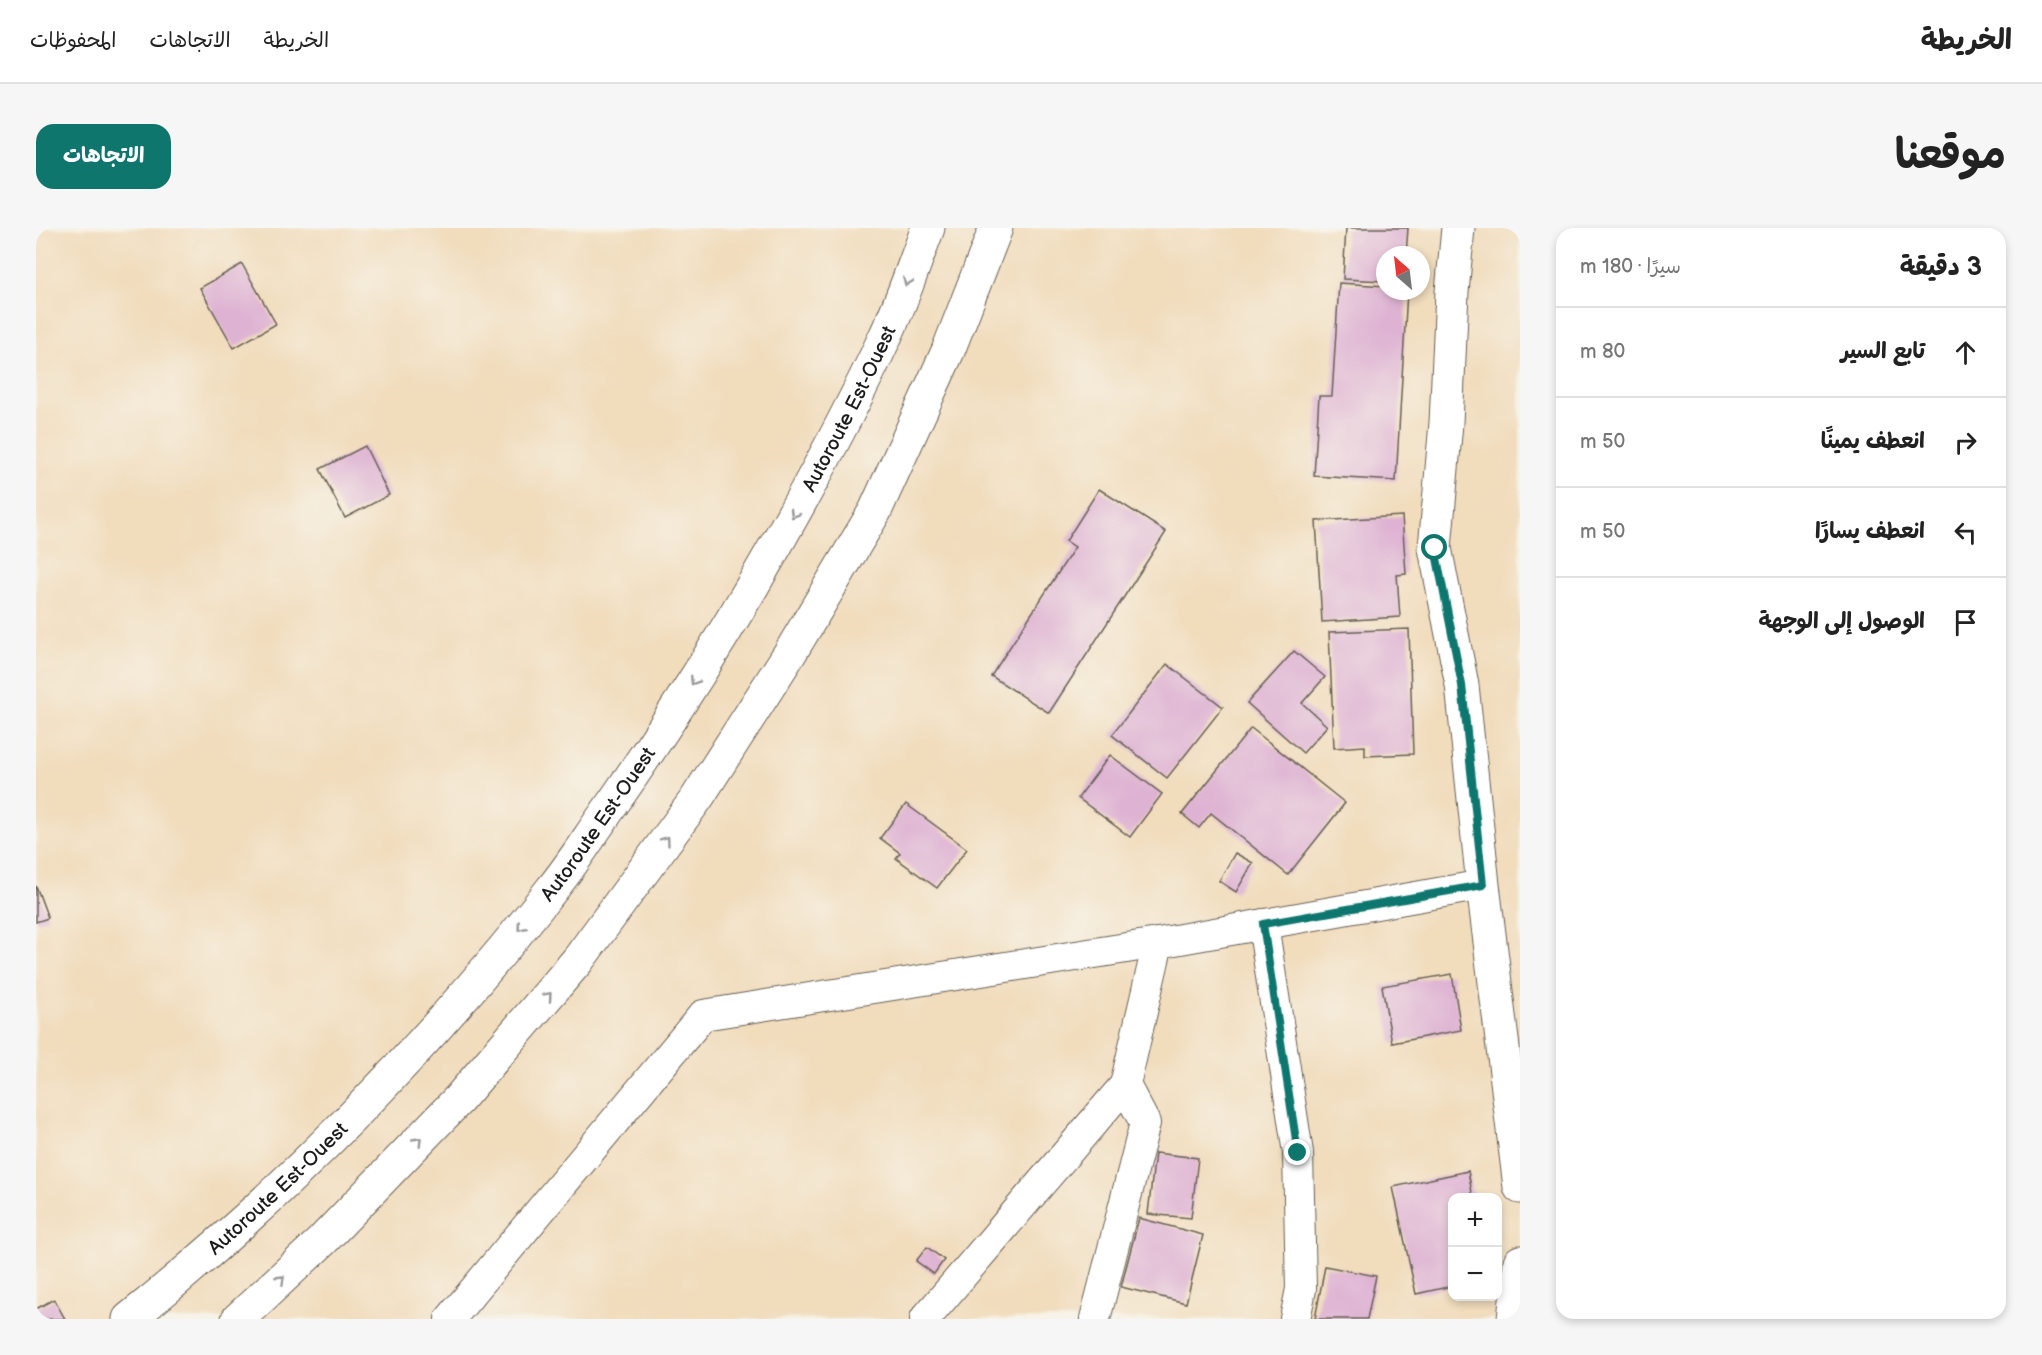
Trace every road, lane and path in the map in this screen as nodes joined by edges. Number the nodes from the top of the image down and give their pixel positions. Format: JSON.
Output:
{"nodes":[{"id":1,"x":928,"y":228,"type":"edge"},
{"id":2,"x":996,"y":228,"type":"edge"},
{"id":3,"x":1458,"y":228,"type":"edge"},
{"id":4,"x":1483,"y":885,"type":"junction"},
{"id":5,"x":1263,"y":924,"type":"junction"},
{"id":6,"x":1158,"y":943,"type":"junction"},
{"id":7,"x":1125,"y":1085,"type":"junction"},
{"id":8,"x":1520,"y":1187,"type":"edge"},
{"id":9,"x":1520,"y":1262,"type":"edge"},
{"id":10,"x":129,"y":1319,"type":"edge"},
{"id":11,"x":238,"y":1319,"type":"edge"},
{"id":12,"x":450,"y":1319,"type":"edge"},
{"id":13,"x":925,"y":1319,"type":"edge"},
{"id":14,"x":1095,"y":1319,"type":"edge"},
{"id":15,"x":1295,"y":1319,"type":"edge"},
{"id":16,"x":1514,"y":1319,"type":"edge"}],
"edges":[{"from":1,"to":10,"type":"main road","name":"Autoroute Est-Ouest","one_way":true},
{"from":11,"to":2,"type":"main road","one_way":true},
{"from":3,"to":4,"type":"main road"},
{"from":4,"to":5,"type":"street"},
{"from":4,"to":8,"type":"main road"},
{"from":5,"to":6,"type":"street"},
{"from":5,"to":15,"type":"street"},
{"from":6,"to":7,"type":"street"},
{"from":6,"to":12,"type":"street"},
{"from":7,"to":13,"type":"street"},
{"from":7,"to":14,"type":"street"},
{"from":9,"to":16,"type":"main road"}]}
